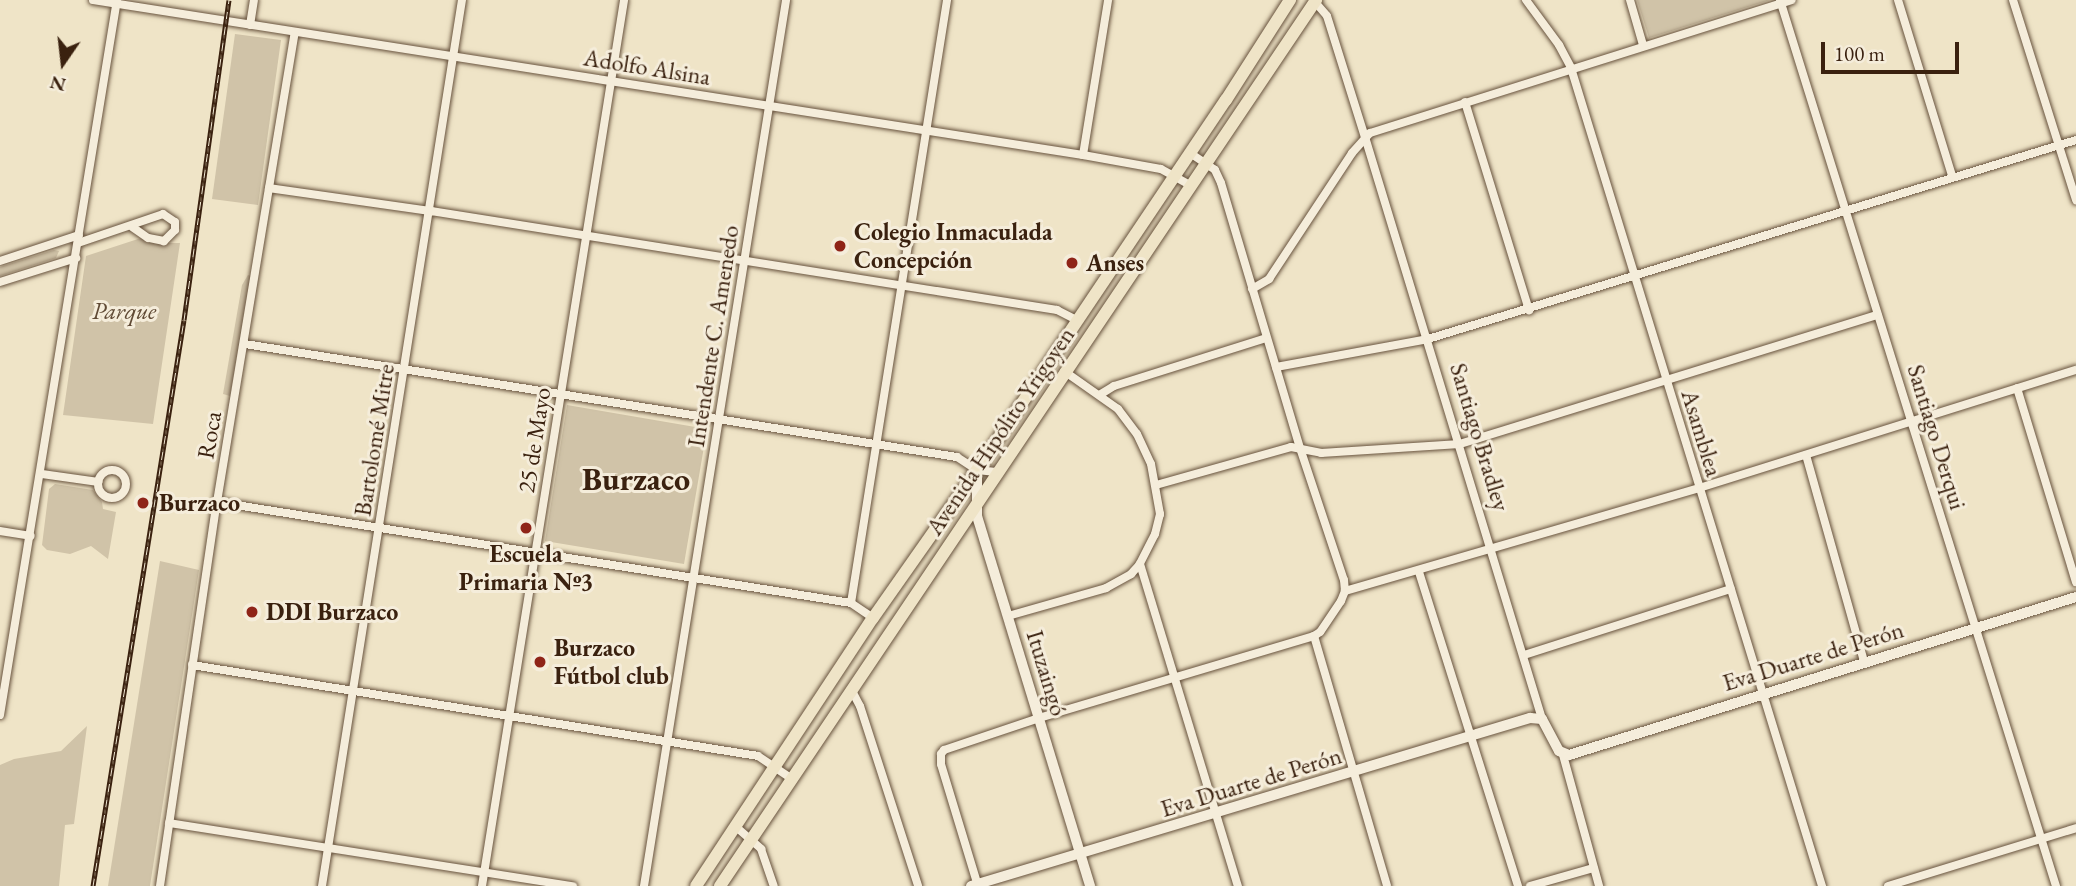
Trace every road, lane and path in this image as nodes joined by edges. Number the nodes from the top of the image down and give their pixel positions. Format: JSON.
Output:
{"nodes":[{"id":1,"x":93,"y":0,"type":"edge"},
{"id":2,"x":254,"y":0,"type":"edge"},
{"id":3,"x":462,"y":0,"type":"edge"},
{"id":4,"x":624,"y":0,"type":"edge"},
{"id":5,"x":786,"y":0,"type":"edge"},
{"id":6,"x":947,"y":0,"type":"edge"},
{"id":7,"x":1108,"y":0,"type":"edge"},
{"id":8,"x":1290,"y":0,"type":"edge"},
{"id":9,"x":1526,"y":0,"type":"edge"},
{"id":10,"x":1630,"y":0,"type":"edge"},
{"id":11,"x":1791,"y":0,"type":"edge"},
{"id":12,"x":1898,"y":0,"type":"edge"},
{"id":13,"x":2013,"y":0,"type":"edge"},
{"id":14,"x":1315,"y":1,"type":"edge"},
{"id":15,"x":117,"y":2,"type":"edge"},
{"id":16,"x":1780,"y":2,"type":"edge"},
{"id":17,"x":250,"y":25,"type":"junction"},
{"id":18,"x":295,"y":32,"type":"junction"},
{"id":19,"x":1643,"y":45,"type":"junction"},
{"id":20,"x":453,"y":54,"type":"junction"},
{"id":21,"x":1571,"y":68,"type":"junction"},
{"id":22,"x":610,"y":80,"type":"junction"},
{"id":23,"x":1465,"y":102,"type":"junction"},
{"id":24,"x":770,"y":106,"type":"junction"},
{"id":25,"x":926,"y":131,"type":"junction"},
{"id":26,"x":1365,"y":136,"type":"junction"},
{"id":27,"x":2076,"y":140,"type":"edge"},
{"id":28,"x":2059,"y":145,"type":"junction"},
{"id":29,"x":1190,"y":153,"type":"junction"},
{"id":30,"x":1083,"y":155,"type":"junction"},
{"id":31,"x":1206,"y":163,"type":"junction"},
{"id":32,"x":1175,"y":175,"type":"junction"},
{"id":33,"x":1952,"y":176,"type":"junction"},
{"id":34,"x":1190,"y":185,"type":"junction"},
{"id":35,"x":270,"y":188,"type":"junction"},
{"id":36,"x":2076,"y":201,"type":"edge"},
{"id":37,"x":430,"y":211,"type":"junction"},
{"id":38,"x":1846,"y":211,"type":"junction"},
{"id":39,"x":132,"y":227,"type":"junction"},
{"id":40,"x":586,"y":236,"type":"junction"},
{"id":41,"x":79,"y":239,"type":"junction"},
{"id":42,"x":75,"y":258,"type":"junction"},
{"id":43,"x":0,"y":261,"type":"edge"},
{"id":44,"x":744,"y":262,"type":"junction"},
{"id":45,"x":1633,"y":277,"type":"junction"},
{"id":46,"x":0,"y":282,"type":"edge"},
{"id":47,"x":903,"y":286,"type":"junction"},
{"id":48,"x":1252,"y":289,"type":"junction"},
{"id":49,"x":1529,"y":310,"type":"junction"},
{"id":50,"x":1878,"y":315,"type":"junction"},
{"id":51,"x":1077,"y":320,"type":"junction"},
{"id":52,"x":1266,"y":338,"type":"junction"},
{"id":53,"x":1428,"y":339,"type":"junction"},
{"id":54,"x":245,"y":344,"type":"junction"},
{"id":55,"x":1276,"y":367,"type":"junction"},
{"id":56,"x":405,"y":369,"type":"junction"},
{"id":57,"x":2076,"y":370,"type":"edge"},
{"id":58,"x":1064,"y":371,"type":"junction"},
{"id":59,"x":1667,"y":382,"type":"junction"},
{"id":60,"x":2017,"y":387,"type":"junction"},
{"id":61,"x":1101,"y":394,"type":"junction"},
{"id":62,"x":561,"y":395,"type":"junction"},
{"id":63,"x":1912,"y":419,"type":"junction"},
{"id":64,"x":719,"y":420,"type":"junction"},
{"id":65,"x":878,"y":443,"type":"junction"},
{"id":66,"x":1460,"y":444,"type":"junction"},
{"id":67,"x":1300,"y":448,"type":"junction"},
{"id":68,"x":1806,"y":454,"type":"junction"},
{"id":69,"x":978,"y":470,"type":"junction"},
{"id":70,"x":996,"y":472,"type":"junction"},
{"id":71,"x":42,"y":474,"type":"junction"},
{"id":72,"x":98,"y":482,"type":"dead end"},
{"id":73,"x":1156,"y":485,"type":"junction"},
{"id":74,"x":1699,"y":488,"type":"junction"},
{"id":75,"x":218,"y":502,"type":"junction"},
{"id":76,"x":975,"y":505,"type":"junction"},
{"id":77,"x":379,"y":529,"type":"junction"},
{"id":78,"x":0,"y":531,"type":"edge"},
{"id":79,"x":31,"y":536,"type":"junction"},
{"id":80,"x":1493,"y":550,"type":"junction"},
{"id":81,"x":537,"y":554,"type":"junction"},
{"id":82,"x":1140,"y":564,"type":"junction"},
{"id":83,"x":1419,"y":572,"type":"junction"},
{"id":84,"x":692,"y":579,"type":"junction"},
{"id":85,"x":2076,"y":582,"type":"edge"},
{"id":86,"x":1731,"y":589,"type":"junction"},
{"id":87,"x":1345,"y":591,"type":"junction"},
{"id":88,"x":2076,"y":597,"type":"edge"},
{"id":89,"x":852,"y":603,"type":"junction"},
{"id":90,"x":1008,"y":615,"type":"junction"},
{"id":91,"x":873,"y":618,"type":"junction"},
{"id":92,"x":1976,"y":628,"type":"junction"},
{"id":93,"x":1314,"y":636,"type":"junction"},
{"id":94,"x":1524,"y":655,"type":"junction"},
{"id":95,"x":1864,"y":662,"type":"junction"},
{"id":96,"x":192,"y":665,"type":"junction"},
{"id":97,"x":1174,"y":678,"type":"junction"},
{"id":98,"x":354,"y":691,"type":"junction"},
{"id":99,"x":852,"y":691,"type":"junction"},
{"id":100,"x":1763,"y":693,"type":"junction"},
{"id":101,"x":0,"y":715,"type":"edge"},
{"id":102,"x":510,"y":715,"type":"junction"},
{"id":103,"x":1039,"y":718,"type":"junction"},
{"id":104,"x":1542,"y":719,"type":"junction"},
{"id":105,"x":1469,"y":737,"type":"junction"},
{"id":106,"x":668,"y":740,"type":"junction"},
{"id":107,"x":1563,"y":755,"type":"junction"},
{"id":108,"x":775,"y":765,"type":"junction"},
{"id":109,"x":1355,"y":773,"type":"junction"},
{"id":110,"x":791,"y":778,"type":"junction"},
{"id":111,"x":1215,"y":814,"type":"junction"},
{"id":112,"x":169,"y":823,"type":"junction"},
{"id":113,"x":735,"y":826,"type":"junction"},
{"id":114,"x":2076,"y":828,"type":"edge"},
{"id":115,"x":752,"y":838,"type":"junction"},
{"id":116,"x":2042,"y":839,"type":"junction"},
{"id":117,"x":328,"y":846,"type":"junction"},
{"id":118,"x":1080,"y":855,"type":"junction"},
{"id":119,"x":1593,"y":868,"type":"junction"},
{"id":120,"x":485,"y":871,"type":"junction"},
{"id":121,"x":976,"y":885,"type":"edge"},
{"id":122,"x":160,"y":886,"type":"edge"},
{"id":123,"x":322,"y":886,"type":"edge"},
{"id":124,"x":482,"y":886,"type":"edge"},
{"id":125,"x":573,"y":886,"type":"edge"},
{"id":126,"x":644,"y":886,"type":"edge"},
{"id":127,"x":696,"y":886,"type":"edge"},
{"id":128,"x":720,"y":886,"type":"edge"},
{"id":129,"x":774,"y":886,"type":"edge"},
{"id":130,"x":918,"y":886,"type":"edge"},
{"id":131,"x":1090,"y":886,"type":"edge"},
{"id":132,"x":1238,"y":886,"type":"edge"},
{"id":133,"x":1387,"y":886,"type":"edge"},
{"id":134,"x":1518,"y":886,"type":"edge"},
{"id":135,"x":1530,"y":886,"type":"edge"},
{"id":136,"x":1599,"y":886,"type":"edge"},
{"id":137,"x":1822,"y":886,"type":"edge"},
{"id":138,"x":1888,"y":886,"type":"edge"},
{"id":139,"x":2056,"y":886,"type":"edge"}],
"edges":[{"from":1,"to":15,"type":"street","name":"Adolfo Alsina"},
{"from":2,"to":17,"type":"street"},
{"from":3,"to":20,"type":"street","name":"Bartolomé Mitre"},
{"from":4,"to":22,"type":"street","name":"25 de Mayo"},
{"from":5,"to":24,"type":"street","name":"Intendente C. Amenedo"},
{"from":6,"to":25,"type":"street"},
{"from":7,"to":30,"type":"street"},
{"from":8,"to":29,"type":"main road","name":"Avenida Hipólito Yrigoyen"},
{"from":9,"to":21,"type":"street","name":"Asamblea"},
{"from":10,"to":19,"type":"street"},
{"from":11,"to":16,"type":"street"},
{"from":12,"to":33,"type":"street"},
{"from":13,"to":28,"type":"street"},
{"from":14,"to":26,"type":"street","name":"Santiago Bradley"},
{"from":14,"to":31,"type":"main road","name":"Avenida Hipólito Yrigoyen"},
{"from":15,"to":17,"type":"street","name":"Adolfo Alsina"},
{"from":15,"to":41,"type":"street"},
{"from":16,"to":19,"type":"street"},
{"from":16,"to":38,"type":"street","name":"Santiago Derqui"},
{"from":17,"to":18,"type":"street","name":"Adolfo Alsina"},
{"from":18,"to":20,"type":"street","name":"Adolfo Alsina"},
{"from":18,"to":35,"type":"street","name":"Roca"},
{"from":19,"to":21,"type":"street"},
{"from":20,"to":22,"type":"street","name":"Adolfo Alsina"},
{"from":20,"to":37,"type":"street","name":"Bartolomé Mitre"},
{"from":21,"to":23,"type":"street"},
{"from":21,"to":45,"type":"street","name":"Asamblea"},
{"from":22,"to":24,"type":"street","name":"Adolfo Alsina"},
{"from":22,"to":40,"type":"street","name":"25 de Mayo"},
{"from":23,"to":26,"type":"street"},
{"from":23,"to":49,"type":"street"},
{"from":24,"to":25,"type":"street","name":"Adolfo Alsina"},
{"from":24,"to":44,"type":"street","name":"Intendente C. Amenedo"},
{"from":25,"to":30,"type":"street","name":"Adolfo Alsina"},
{"from":25,"to":47,"type":"street"},
{"from":26,"to":48,"type":"street"},
{"from":26,"to":53,"type":"street","name":"Santiago Bradley"},
{"from":27,"to":28,"type":"street"},
{"from":28,"to":33,"type":"street"},
{"from":28,"to":36,"type":"street"},
{"from":29,"to":31,"type":"street"},
{"from":29,"to":32,"type":"main road","name":"Avenida Hipólito Yrigoyen"},
{"from":30,"to":32,"type":"street","name":"Adolfo Alsina"},
{"from":31,"to":34,"type":"main road","name":"Avenida Hipólito Yrigoyen"},
{"from":31,"to":48,"type":"street"},
{"from":32,"to":34,"type":"street","name":"Adolfo Alsina"},
{"from":32,"to":51,"type":"main road","name":"Avenida Hipólito Yrigoyen"},
{"from":33,"to":38,"type":"street"},
{"from":34,"to":58,"type":"main road","name":"Avenida Hipólito Yrigoyen"},
{"from":35,"to":37,"type":"street"},
{"from":35,"to":54,"type":"street","name":"Roca"},
{"from":37,"to":40,"type":"street"},
{"from":37,"to":56,"type":"street","name":"Bartolomé Mitre"},
{"from":38,"to":45,"type":"street"},
{"from":38,"to":50,"type":"street","name":"Santiago Derqui"},
{"from":39,"to":39,"type":"street"},
{"from":39,"to":41,"type":"street"},
{"from":40,"to":44,"type":"street"},
{"from":40,"to":62,"type":"street","name":"25 de Mayo"},
{"from":41,"to":42,"type":"street"},
{"from":41,"to":43,"type":"street"},
{"from":42,"to":46,"type":"street"},
{"from":42,"to":71,"type":"street"},
{"from":44,"to":47,"type":"street"},
{"from":44,"to":64,"type":"street","name":"Intendente C. Amenedo"},
{"from":45,"to":49,"type":"street"},
{"from":45,"to":59,"type":"street","name":"Asamblea"},
{"from":47,"to":51,"type":"street"},
{"from":47,"to":65,"type":"street"},
{"from":48,"to":52,"type":"street"},
{"from":49,"to":53,"type":"street"},
{"from":50,"to":59,"type":"street"},
{"from":50,"to":63,"type":"street","name":"Santiago Derqui"},
{"from":51,"to":69,"type":"main road","name":"Avenida Hipólito Yrigoyen"},
{"from":52,"to":55,"type":"street"},
{"from":52,"to":61,"type":"street"},
{"from":53,"to":55,"type":"street"},
{"from":53,"to":66,"type":"street","name":"Santiago Bradley"},
{"from":54,"to":56,"type":"street"},
{"from":54,"to":75,"type":"street","name":"Roca"},
{"from":55,"to":67,"type":"street"},
{"from":56,"to":62,"type":"street"},
{"from":56,"to":77,"type":"street","name":"Bartolomé Mitre"},
{"from":57,"to":60,"type":"street"},
{"from":58,"to":61,"type":"street"},
{"from":58,"to":70,"type":"main road","name":"Avenida Hipólito Yrigoyen"},
{"from":59,"to":66,"type":"street"},
{"from":59,"to":74,"type":"street","name":"Asamblea"},
{"from":60,"to":63,"type":"street"},
{"from":60,"to":85,"type":"street"},
{"from":61,"to":73,"type":"street"},
{"from":62,"to":64,"type":"street"},
{"from":62,"to":81,"type":"street","name":"25 de Mayo"},
{"from":63,"to":68,"type":"street"},
{"from":63,"to":92,"type":"street","name":"Santiago Derqui"},
{"from":64,"to":65,"type":"street"},
{"from":64,"to":84,"type":"street","name":"Intendente C. Amenedo"},
{"from":65,"to":69,"type":"street"},
{"from":65,"to":89,"type":"street"},
{"from":66,"to":67,"type":"street"},
{"from":66,"to":80,"type":"street","name":"Santiago Bradley"},
{"from":67,"to":73,"type":"street"},
{"from":67,"to":87,"type":"street"},
{"from":68,"to":74,"type":"street"},
{"from":68,"to":95,"type":"street"},
{"from":69,"to":70,"type":"street"},
{"from":69,"to":76,"type":"street","name":"Ituzaingó"},
{"from":69,"to":91,"type":"main road","name":"Avenida Hipólito Yrigoyen"},
{"from":70,"to":76,"type":"main road","name":"Avenida Hipólito Yrigoyen"},
{"from":71,"to":72,"type":"street"},
{"from":71,"to":79,"type":"street"},
{"from":73,"to":82,"type":"street"},
{"from":74,"to":80,"type":"street"},
{"from":74,"to":86,"type":"street","name":"Asamblea"},
{"from":75,"to":77,"type":"street"},
{"from":75,"to":96,"type":"street","name":"Roca"},
{"from":76,"to":90,"type":"street","name":"Ituzaingó"},
{"from":76,"to":99,"type":"main road","name":"Avenida Hipólito Yrigoyen"},
{"from":77,"to":81,"type":"street"},
{"from":77,"to":98,"type":"street","name":"Bartolomé Mitre"},
{"from":78,"to":79,"type":"street"},
{"from":79,"to":101,"type":"street"},
{"from":80,"to":83,"type":"street"},
{"from":80,"to":94,"type":"street","name":"Santiago Bradley"},
{"from":81,"to":84,"type":"street"},
{"from":81,"to":102,"type":"street","name":"25 de Mayo"},
{"from":82,"to":90,"type":"street"},
{"from":82,"to":97,"type":"street"},
{"from":83,"to":87,"type":"street"},
{"from":83,"to":105,"type":"street"},
{"from":84,"to":89,"type":"street"},
{"from":84,"to":106,"type":"street","name":"Intendente C. Amenedo"},
{"from":86,"to":94,"type":"street"},
{"from":86,"to":100,"type":"street","name":"Asamblea"},
{"from":87,"to":93,"type":"street"},
{"from":88,"to":92,"type":"street","name":"Eva Duarte de Perón"},
{"from":89,"to":91,"type":"street"},
{"from":90,"to":103,"type":"street","name":"Ituzaingó"},
{"from":91,"to":108,"type":"main road","name":"Avenida Hipólito Yrigoyen"},
{"from":92,"to":95,"type":"street","name":"Eva Duarte de Perón"},
{"from":92,"to":116,"type":"street","name":"Santiago Derqui"},
{"from":93,"to":97,"type":"street"},
{"from":93,"to":109,"type":"street"},
{"from":94,"to":104,"type":"street","name":"Santiago Bradley"},
{"from":95,"to":100,"type":"street","name":"Eva Duarte de Perón"},
{"from":96,"to":98,"type":"street"},
{"from":96,"to":112,"type":"street","name":"Roca"},
{"from":97,"to":103,"type":"street"},
{"from":97,"to":111,"type":"street"},
{"from":98,"to":102,"type":"street"},
{"from":98,"to":117,"type":"street","name":"Bartolomé Mitre"},
{"from":99,"to":110,"type":"main road","name":"Avenida Hipólito Yrigoyen"},
{"from":99,"to":130,"type":"street"},
{"from":100,"to":107,"type":"street","name":"Eva Duarte de Perón"},
{"from":100,"to":137,"type":"street","name":"Asamblea"},
{"from":102,"to":106,"type":"street"},
{"from":102,"to":120,"type":"street","name":"25 de Mayo"},
{"from":103,"to":118,"type":"street","name":"Ituzaingó"},
{"from":103,"to":121,"type":"street"},
{"from":104,"to":105,"type":"street","name":"Eva Duarte de Perón"},
{"from":104,"to":107,"type":"street","name":"Santiago Bradley"},
{"from":105,"to":109,"type":"street","name":"Eva Duarte de Perón"},
{"from":105,"to":134,"type":"street"},
{"from":106,"to":108,"type":"street"},
{"from":106,"to":126,"type":"street","name":"Intendente C. Amenedo"},
{"from":107,"to":119,"type":"street","name":"Santiago Bradley"},
{"from":108,"to":110,"type":"street"},
{"from":108,"to":113,"type":"main road","name":"Avenida Hipólito Yrigoyen"},
{"from":109,"to":111,"type":"street","name":"Eva Duarte de Perón"},
{"from":109,"to":133,"type":"street"},
{"from":110,"to":115,"type":"main road","name":"Avenida Hipólito Yrigoyen"},
{"from":111,"to":118,"type":"street","name":"Eva Duarte de Perón"},
{"from":111,"to":132,"type":"street"},
{"from":112,"to":117,"type":"street"},
{"from":112,"to":122,"type":"street","name":"Roca"},
{"from":113,"to":115,"type":"street"},
{"from":113,"to":127,"type":"main road","name":"Avenida Hipólito Yrigoyen"},
{"from":114,"to":116,"type":"street"},
{"from":115,"to":128,"type":"main road","name":"Avenida Hipólito Yrigoyen"},
{"from":115,"to":129,"type":"street"},
{"from":116,"to":138,"type":"street"},
{"from":116,"to":139,"type":"street","name":"Santiago Derqui"},
{"from":117,"to":120,"type":"street"},
{"from":117,"to":123,"type":"street","name":"Bartolomé Mitre"},
{"from":118,"to":121,"type":"street","name":"Eva Duarte de Perón"},
{"from":118,"to":131,"type":"street","name":"Ituzaingó"},
{"from":119,"to":135,"type":"street"},
{"from":119,"to":136,"type":"street","name":"Santiago Bradley"},
{"from":120,"to":124,"type":"street","name":"25 de Mayo"},
{"from":120,"to":125,"type":"street"}]}
